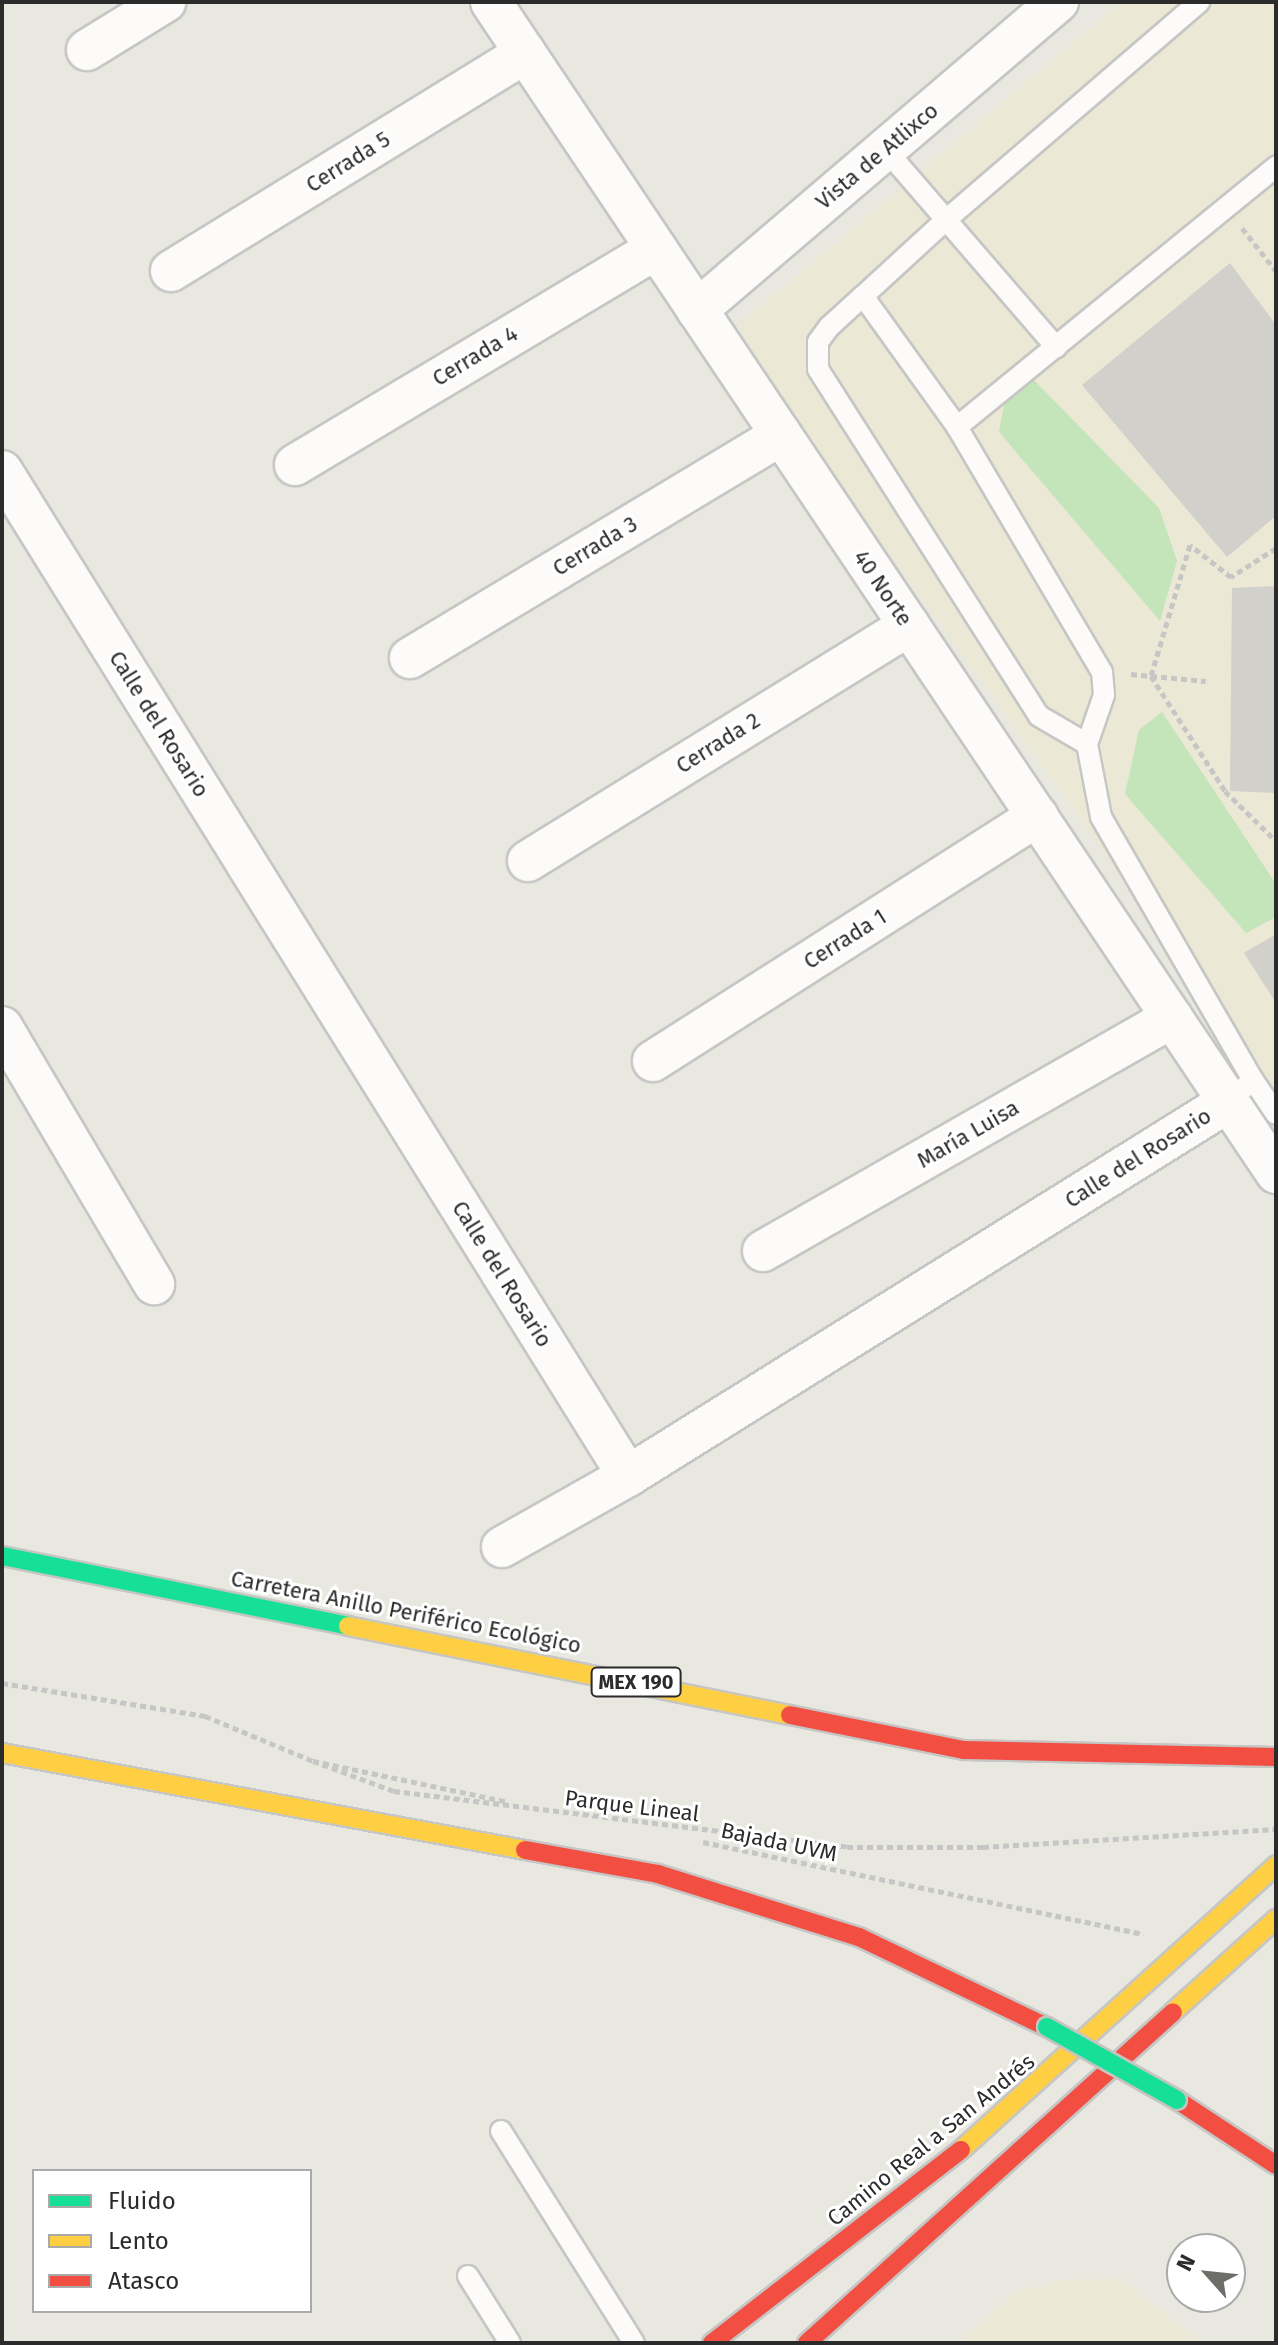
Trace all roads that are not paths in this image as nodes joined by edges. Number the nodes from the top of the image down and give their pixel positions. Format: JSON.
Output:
{"nodes":[{"id":1,"x":165,"y":2,"type":"edge"},
{"id":2,"x":491,"y":2,"type":"edge"},
{"id":3,"x":1058,"y":2,"type":"edge"},
{"id":4,"x":1199,"y":2,"type":"edge"},
{"id":5,"x":87,"y":50,"type":"dead end"},
{"id":6,"x":525,"y":53,"type":"junction"},
{"id":7,"x":885,"y":149,"type":"junction"},
{"id":8,"x":1276,"y":167,"type":"edge"},
{"id":9,"x":947,"y":219,"type":"junction"},
{"id":10,"x":656,"y":249,"type":"junction"},
{"id":11,"x":171,"y":271,"type":"dead end"},
{"id":12,"x":863,"y":296,"type":"junction"},
{"id":13,"x":697,"y":310,"type":"junction"},
{"id":14,"x":1056,"y":347,"type":"junction"},
{"id":15,"x":957,"y":427,"type":"junction"},
{"id":16,"x":781,"y":435,"type":"junction"},
{"id":17,"x":295,"y":465,"type":"dead end"},
{"id":18,"x":2,"y":471,"type":"edge"},
{"id":19,"x":909,"y":626,"type":"junction"},
{"id":20,"x":410,"y":658,"type":"dead end"},
{"id":21,"x":1087,"y":744,"type":"junction"},
{"id":22,"x":1037,"y":816,"type":"junction"},
{"id":23,"x":528,"y":861,"type":"dead end"},
{"id":24,"x":1172,"y":1018,"type":"junction"},
{"id":25,"x":2,"y":1027,"type":"edge"},
{"id":26,"x":653,"y":1061,"type":"dead end"},
{"id":27,"x":1240,"y":1091,"type":"junction"},
{"id":28,"x":1276,"y":1114,"type":"edge"},
{"id":29,"x":1276,"y":1173,"type":"edge"},
{"id":30,"x":763,"y":1251,"type":"dead end"},
{"id":31,"x":154,"y":1284,"type":"dead end"},
{"id":32,"x":628,"y":1476,"type":"junction"},
{"id":33,"x":502,"y":1547,"type":"dead end"},
{"id":34,"x":2,"y":1556,"type":"edge"},
{"id":35,"x":2,"y":1753,"type":"edge"},
{"id":36,"x":1276,"y":1757,"type":"edge"},
{"id":37,"x":1276,"y":1865,"type":"edge"},
{"id":38,"x":1276,"y":1919,"type":"edge"},
{"id":39,"x":501,"y":2131,"type":"dead end"},
{"id":40,"x":1276,"y":2165,"type":"edge"},
{"id":41,"x":468,"y":2276,"type":"dead end"},
{"id":42,"x":722,"y":2341,"type":"edge"},
{"id":43,"x":510,"y":2343,"type":"edge"},
{"id":44,"x":634,"y":2343,"type":"edge"},
{"id":45,"x":807,"y":2343,"type":"edge"}],
"edges":[{"from":1,"to":5,"type":"street"},
{"from":2,"to":6,"type":"street","name":"40 Norte"},
{"from":3,"to":7,"type":"street","name":"Vista de Atlixco"},
{"from":4,"to":9,"type":"lane"},
{"from":6,"to":10,"type":"street","name":"40 Norte"},
{"from":6,"to":11,"type":"street","name":"Cerrada 5"},
{"from":7,"to":9,"type":"lane"},
{"from":7,"to":13,"type":"street","name":"Vista de Atlixco"},
{"from":8,"to":14,"type":"lane"},
{"from":9,"to":12,"type":"lane"},
{"from":9,"to":14,"type":"lane"},
{"from":10,"to":13,"type":"street","name":"40 Norte"},
{"from":10,"to":17,"type":"street","name":"Cerrada 4"},
{"from":12,"to":15,"type":"lane"},
{"from":12,"to":21,"type":"lane"},
{"from":13,"to":16,"type":"street","name":"40 Norte"},
{"from":14,"to":15,"type":"lane"},
{"from":15,"to":21,"type":"lane"},
{"from":16,"to":19,"type":"street","name":"40 Norte"},
{"from":16,"to":20,"type":"street","name":"Cerrada 3"},
{"from":18,"to":32,"type":"street","name":"Calle del Rosario"},
{"from":19,"to":22,"type":"street","name":"40 Norte"},
{"from":19,"to":23,"type":"street","name":"Cerrada 2"},
{"from":21,"to":27,"type":"lane"},
{"from":22,"to":24,"type":"street","name":"40 Norte"},
{"from":22,"to":26,"type":"street","name":"Cerrada 1"},
{"from":24,"to":27,"type":"street","name":"40 Norte"},
{"from":24,"to":30,"type":"street","name":"María Luisa"},
{"from":25,"to":31,"type":"street"},
{"from":27,"to":28,"type":"lane"},
{"from":27,"to":29,"type":"street","name":"40 Norte"},
{"from":27,"to":32,"type":"street","name":"Calle del Rosario"},
{"from":32,"to":33,"type":"street"},
{"from":34,"to":36,"type":"main road","name":"Carretera Anillo Periférico Ecológico","number":"MEX 190"},
{"from":35,"to":40,"type":"main road","bridge":true},
{"from":37,"to":42,"type":"main road","name":"Camino Real a San Andrés"},
{"from":38,"to":45,"type":"main road"},
{"from":39,"to":44,"type":"lane"},
{"from":41,"to":43,"type":"lane"}]}
